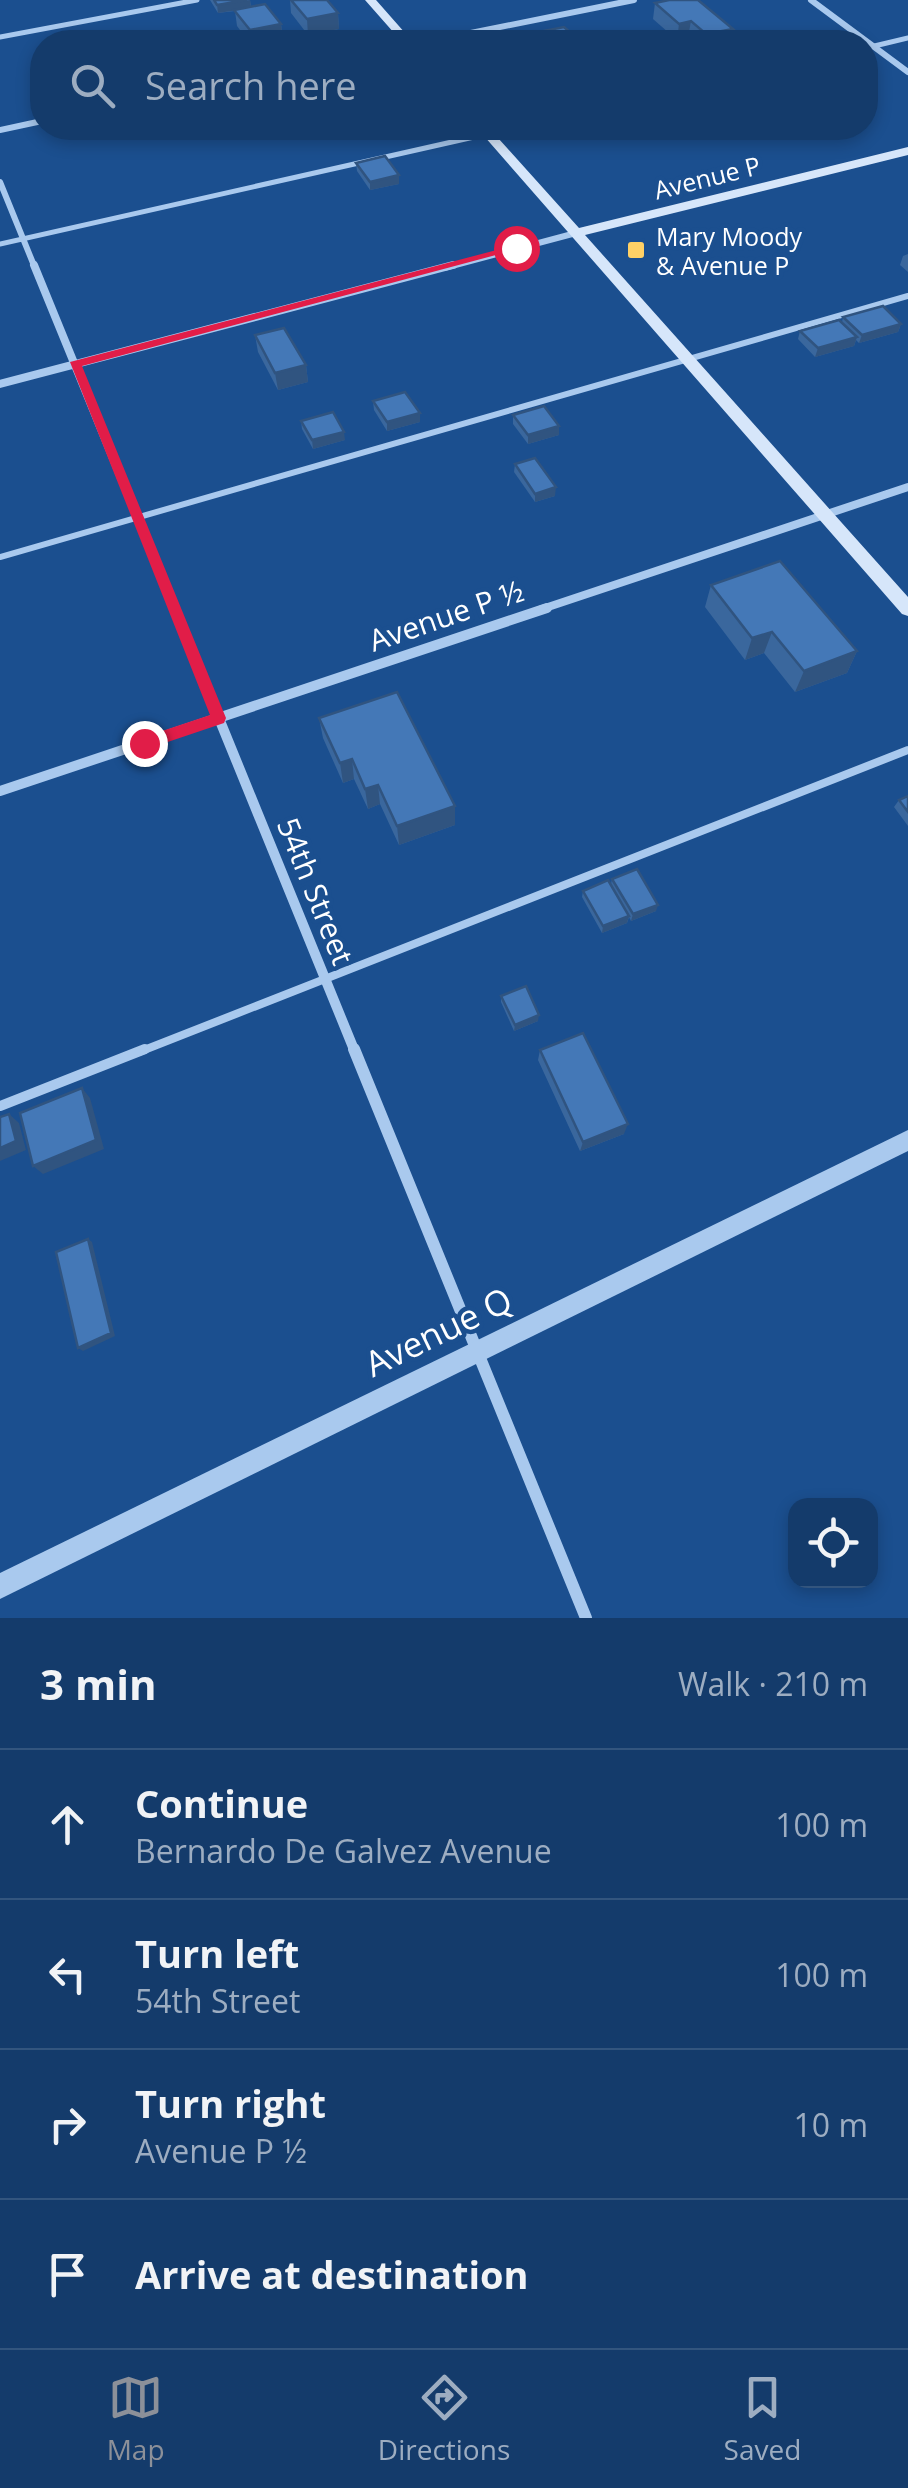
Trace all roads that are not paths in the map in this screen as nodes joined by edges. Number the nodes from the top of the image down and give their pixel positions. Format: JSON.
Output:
{"nodes":[{"id":1,"x":198,"y":0,"type":"edge"},
{"id":2,"x":370,"y":0,"type":"edge"},
{"id":3,"x":634,"y":0,"type":"edge"},
{"id":4,"x":811,"y":0,"type":"edge"},
{"id":5,"x":37,"y":30,"type":"edge"},
{"id":6,"x":397,"y":30,"type":"edge"},
{"id":7,"x":485,"y":30,"type":"edge"},
{"id":8,"x":848,"y":30,"type":"edge"},
{"id":9,"x":30,"y":31,"type":"edge"},
{"id":10,"x":0,"y":37,"type":"edge"},
{"id":11,"x":908,"y":38,"type":"edge"},
{"id":12,"x":878,"y":45,"type":"edge"},
{"id":13,"x":878,"y":53,"type":"edge"},
{"id":14,"x":908,"y":72,"type":"edge"},
{"id":15,"x":30,"y":124,"type":"edge"},
{"id":16,"x":0,"y":130,"type":"edge"},
{"id":17,"x":443,"y":140,"type":"edge"},
{"id":18,"x":494,"y":140,"type":"edge"},
{"id":19,"x":908,"y":150,"type":"edge"},
{"id":20,"x":0,"y":182,"type":"edge"},
{"id":21,"x":576,"y":233,"type":"junction"},
{"id":22,"x":23,"y":239,"type":"junction"},
{"id":23,"x":0,"y":244,"type":"edge"},
{"id":24,"x":908,"y":296,"type":"edge"},
{"id":25,"x":688,"y":359,"type":"junction"},
{"id":26,"x":75,"y":364,"type":"junction"},
{"id":27,"x":0,"y":384,"type":"edge"},
{"id":28,"x":908,"y":487,"type":"edge"},
{"id":29,"x":824,"y":514,"type":"junction"},
{"id":30,"x":137,"y":518,"type":"junction"},
{"id":31,"x":0,"y":557,"type":"edge"},
{"id":32,"x":908,"y":609,"type":"edge"},
{"id":33,"x":219,"y":718,"type":"junction"},
{"id":34,"x":908,"y":750,"type":"edge"},
{"id":35,"x":0,"y":791,"type":"edge"},
{"id":36,"x":325,"y":979,"type":"junction"},
{"id":37,"x":0,"y":1106,"type":"edge"},
{"id":38,"x":908,"y":1140,"type":"edge"},
{"id":39,"x":477,"y":1351,"type":"junction"},
{"id":40,"x":0,"y":1586,"type":"edge"},
{"id":41,"x":586,"y":1618,"type":"edge"}],
"edges":[{"from":1,"to":5,"type":"lane"},
{"from":2,"to":6,"type":"main road"},
{"from":3,"to":7,"type":"street"},
{"from":4,"to":8,"type":"street"},
{"from":9,"to":10,"type":"lane"},
{"from":11,"to":12,"type":"lane"},
{"from":13,"to":14,"type":"street"},
{"from":15,"to":16,"type":"street"},
{"from":17,"to":22,"type":"lane"},
{"from":18,"to":21,"type":"main road"},
{"from":19,"to":21,"type":"main road","name":"Avenue P"},
{"from":20,"to":22,"type":"street","name":"54th Street"},
{"from":21,"to":25,"type":"main road"},
{"from":21,"to":26,"type":"street"},
{"from":22,"to":23,"type":"lane"},
{"from":22,"to":26,"type":"street","name":"54th Street"},
{"from":24,"to":25,"type":"lane"},
{"from":25,"to":29,"type":"main road"},
{"from":25,"to":30,"type":"lane"},
{"from":26,"to":27,"type":"street"},
{"from":26,"to":30,"type":"street","name":"54th Street"},
{"from":28,"to":29,"type":"street","name":"Avenue P ½"},
{"from":29,"to":32,"type":"main road"},
{"from":29,"to":33,"type":"street","name":"Avenue P ½"},
{"from":30,"to":31,"type":"lane"},
{"from":30,"to":33,"type":"street","name":"54th Street"},
{"from":33,"to":35,"type":"street","name":"Avenue P ½"},
{"from":33,"to":36,"type":"street","name":"54th Street"},
{"from":34,"to":36,"type":"lane"},
{"from":36,"to":37,"type":"lane"},
{"from":36,"to":39,"type":"street","name":"54th Street"},
{"from":38,"to":39,"type":"street","name":"Avenue Q"},
{"from":39,"to":40,"type":"street","name":"Avenue Q"},
{"from":39,"to":41,"type":"street","name":"54th Street"}]}
